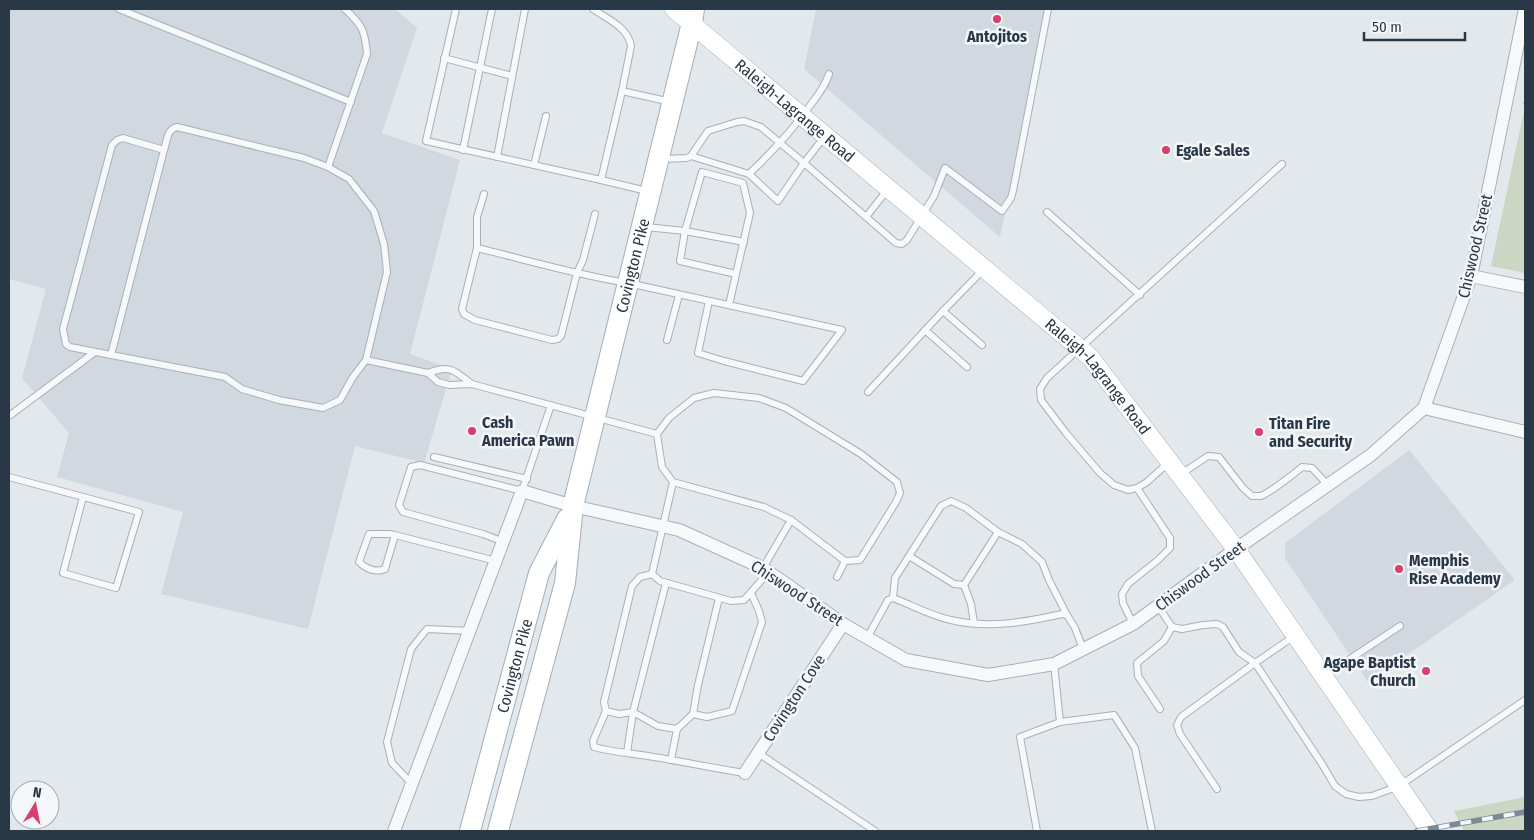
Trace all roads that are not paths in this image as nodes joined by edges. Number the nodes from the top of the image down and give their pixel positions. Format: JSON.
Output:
{"nodes":[{"id":1,"x":119,"y":9,"type":"edge"},
{"id":2,"x":345,"y":9,"type":"edge"},
{"id":3,"x":456,"y":9,"type":"edge"},
{"id":4,"x":492,"y":9,"type":"edge"},
{"id":5,"x":525,"y":9,"type":"edge"},
{"id":6,"x":593,"y":9,"type":"edge"},
{"id":7,"x":674,"y":9,"type":"edge"},
{"id":8,"x":1048,"y":9,"type":"edge"},
{"id":9,"x":1525,"y":9,"type":"edge"},
{"id":10,"x":695,"y":14,"type":"edge"},
{"id":11,"x":444,"y":58,"type":"junction"},
{"id":12,"x":479,"y":67,"type":"junction"},
{"id":13,"x":829,"y":74,"type":"dead end"},
{"id":14,"x":512,"y":76,"type":"junction"},
{"id":15,"x":622,"y":91,"type":"junction"},
{"id":16,"x":351,"y":102,"type":"junction"},
{"id":17,"x":672,"y":102,"type":"junction"},
{"id":18,"x":546,"y":116,"type":"dead end"},
{"id":19,"x":803,"y":116,"type":"junction"},
{"id":20,"x":826,"y":135,"type":"junction"},
{"id":21,"x":780,"y":143,"type":"junction"},
{"id":22,"x":164,"y":150,"type":"junction"},
{"id":23,"x":463,"y":150,"type":"junction"},
{"id":24,"x":691,"y":156,"type":"junction"},
{"id":25,"x":497,"y":157,"type":"junction"},
{"id":26,"x":659,"y":159,"type":"junction"},
{"id":27,"x":804,"y":163,"type":"junction"},
{"id":28,"x":1282,"y":164,"type":"dead end"},
{"id":29,"x":534,"y":165,"type":"junction"},
{"id":30,"x":328,"y":167,"type":"junction"},
{"id":31,"x":750,"y":174,"type":"junction"},
{"id":32,"x":600,"y":180,"type":"junction"},
{"id":33,"x":889,"y":188,"type":"junction"},
{"id":34,"x":650,"y":192,"type":"junction"},
{"id":35,"x":484,"y":194,"type":"dead end"},
{"id":36,"x":1046,"y":212,"type":"dead end"},
{"id":37,"x":595,"y":214,"type":"dead end"},
{"id":38,"x":922,"y":216,"type":"junction"},
{"id":39,"x":866,"y":217,"type":"junction"},
{"id":40,"x":642,"y":226,"type":"junction"},
{"id":41,"x":685,"y":230,"type":"junction"},
{"id":42,"x":744,"y":242,"type":"junction"},
{"id":43,"x":477,"y":248,"type":"junction"},
{"id":44,"x":985,"y":268,"type":"junction"},
{"id":45,"x":577,"y":273,"type":"junction"},
{"id":46,"x":736,"y":274,"type":"junction"},
{"id":47,"x":1471,"y":276,"type":"junction"},
{"id":48,"x":628,"y":283,"type":"junction"},
{"id":49,"x":1525,"y":287,"type":"edge"},
{"id":50,"x":679,"y":295,"type":"junction"},
{"id":51,"x":1140,"y":295,"type":"junction"},
{"id":52,"x":709,"y":301,"type":"junction"},
{"id":53,"x":729,"y":306,"type":"junction"},
{"id":54,"x":943,"y":311,"type":"junction"},
{"id":55,"x":925,"y":330,"type":"junction"},
{"id":56,"x":667,"y":340,"type":"dead end"},
{"id":57,"x":982,"y":344,"type":"dead end"},
{"id":58,"x":1080,"y":349,"type":"junction"},
{"id":59,"x":95,"y":352,"type":"junction"},
{"id":60,"x":111,"y":355,"type":"junction"},
{"id":61,"x":366,"y":360,"type":"junction"},
{"id":62,"x":967,"y":367,"type":"dead end"},
{"id":63,"x":428,"y":373,"type":"junction"},
{"id":64,"x":472,"y":384,"type":"junction"},
{"id":65,"x":868,"y":392,"type":"dead end"},
{"id":66,"x":552,"y":405,"type":"junction"},
{"id":67,"x":1424,"y":408,"type":"junction"},
{"id":68,"x":9,"y":417,"type":"edge"},
{"id":69,"x":595,"y":417,"type":"junction"},
{"id":70,"x":1525,"y":432,"type":"edge"},
{"id":71,"x":657,"y":434,"type":"junction"},
{"id":72,"x":434,"y":457,"type":"dead end"},
{"id":73,"x":1175,"y":468,"type":"junction"},
{"id":74,"x":9,"y":477,"type":"edge"},
{"id":75,"x":673,"y":482,"type":"junction"},
{"id":76,"x":525,"y":485,"type":"junction"},
{"id":77,"x":1328,"y":485,"type":"junction"},
{"id":78,"x":1137,"y":488,"type":"junction"},
{"id":79,"x":83,"y":497,"type":"junction"},
{"id":80,"x":573,"y":506,"type":"junction"},
{"id":81,"x":791,"y":520,"type":"junction"},
{"id":82,"x":664,"y":526,"type":"junction"},
{"id":83,"x":998,"y":532,"type":"junction"},
{"id":84,"x":395,"y":535,"type":"junction"},
{"id":85,"x":504,"y":542,"type":"junction"},
{"id":86,"x":1236,"y":550,"type":"junction"},
{"id":87,"x":909,"y":556,"type":"junction"},
{"id":88,"x":496,"y":561,"type":"junction"},
{"id":89,"x":845,"y":561,"type":"junction"},
{"id":90,"x":766,"y":570,"type":"junction"},
{"id":91,"x":652,"y":574,"type":"junction"},
{"id":92,"x":837,"y":577,"type":"dead end"},
{"id":93,"x":666,"y":582,"type":"junction"},
{"id":94,"x":964,"y":585,"type":"junction"},
{"id":95,"x":751,"y":593,"type":"junction"},
{"id":96,"x":720,"y":598,"type":"junction"},
{"id":97,"x":893,"y":598,"type":"junction"},
{"id":98,"x":1158,"y":606,"type":"junction"},
{"id":99,"x":1067,"y":615,"type":"junction"},
{"id":100,"x":974,"y":623,"type":"junction"},
{"id":101,"x":843,"y":624,"type":"junction"},
{"id":102,"x":1133,"y":624,"type":"junction"},
{"id":103,"x":1400,"y":626,"type":"dead end"},
{"id":104,"x":1172,"y":627,"type":"junction"},
{"id":105,"x":470,"y":631,"type":"junction"},
{"id":106,"x":1295,"y":635,"type":"junction"},
{"id":107,"x":867,"y":638,"type":"junction"},
{"id":108,"x":1083,"y":650,"type":"junction"},
{"id":109,"x":1255,"y":663,"type":"junction"},
{"id":110,"x":1054,"y":664,"type":"junction"},
{"id":111,"x":1323,"y":676,"type":"junction"},
{"id":112,"x":1525,"y":700,"type":"edge"},
{"id":113,"x":1160,"y":708,"type":"dead end"},
{"id":114,"x":606,"y":711,"type":"junction"},
{"id":115,"x":633,"y":712,"type":"junction"},
{"id":116,"x":693,"y":714,"type":"junction"},
{"id":117,"x":1060,"y":722,"type":"junction"},
{"id":118,"x":676,"y":729,"type":"junction"},
{"id":119,"x":627,"y":753,"type":"junction"},
{"id":120,"x":758,"y":753,"type":"junction"},
{"id":121,"x":671,"y":760,"type":"junction"},
{"id":122,"x":745,"y":773,"type":"joint"},
{"id":123,"x":412,"y":784,"type":"junction"},
{"id":124,"x":1399,"y":786,"type":"junction"},
{"id":125,"x":1217,"y":789,"type":"dead end"},
{"id":126,"x":394,"y":831,"type":"edge"},
{"id":127,"x":470,"y":831,"type":"edge"},
{"id":128,"x":498,"y":831,"type":"edge"},
{"id":129,"x":875,"y":831,"type":"edge"},
{"id":130,"x":1037,"y":831,"type":"edge"},
{"id":131,"x":1152,"y":831,"type":"edge"},
{"id":132,"x":1430,"y":831,"type":"edge"}],
"edges":[{"from":1,"to":16,"type":"lane"},
{"from":2,"to":16,"type":"lane"},
{"from":3,"to":11,"type":"lane"},
{"from":4,"to":12,"type":"lane"},
{"from":5,"to":14,"type":"lane"},
{"from":6,"to":15,"type":"lane"},
{"from":7,"to":10,"type":"main road","name":"Raleigh-Lagrange Road"},
{"from":8,"to":38,"type":"lane"},
{"from":9,"to":47,"type":"street","name":"Chiswood Street"},
{"from":10,"to":17,"type":"main road","name":"Covington Pike"},
{"from":10,"to":19,"type":"main road","name":"Raleigh-Lagrange Road"},
{"from":11,"to":12,"type":"lane"},
{"from":11,"to":23,"type":"lane"},
{"from":12,"to":14,"type":"lane"},
{"from":12,"to":23,"type":"lane"},
{"from":13,"to":19,"type":"lane"},
{"from":14,"to":25,"type":"lane"},
{"from":15,"to":17,"type":"lane"},
{"from":15,"to":32,"type":"lane"},
{"from":16,"to":30,"type":"lane"},
{"from":17,"to":26,"type":"main road","name":"Covington Pike"},
{"from":18,"to":29,"type":"lane"},
{"from":19,"to":20,"type":"main road","name":"Raleigh-Lagrange Road"},
{"from":19,"to":21,"type":"lane"},
{"from":20,"to":27,"type":"lane"},
{"from":20,"to":33,"type":"main road","name":"Raleigh-Lagrange Road"},
{"from":21,"to":24,"type":"lane"},
{"from":21,"to":27,"type":"lane"},
{"from":21,"to":31,"type":"lane"},
{"from":22,"to":30,"type":"lane"},
{"from":22,"to":59,"type":"lane"},
{"from":22,"to":60,"type":"lane"},
{"from":23,"to":25,"type":"lane"},
{"from":24,"to":26,"type":"lane"},
{"from":24,"to":31,"type":"lane"},
{"from":25,"to":29,"type":"lane"},
{"from":26,"to":34,"type":"main road","name":"Covington Pike"},
{"from":27,"to":31,"type":"lane"},
{"from":27,"to":39,"type":"lane"},
{"from":28,"to":51,"type":"lane"},
{"from":29,"to":32,"type":"lane"},
{"from":30,"to":61,"type":"lane"},
{"from":32,"to":34,"type":"lane"},
{"from":33,"to":38,"type":"main road","name":"Raleigh-Lagrange Road"},
{"from":33,"to":39,"type":"lane"},
{"from":34,"to":40,"type":"main road","name":"Covington Pike"},
{"from":35,"to":43,"type":"lane"},
{"from":36,"to":51,"type":"lane"},
{"from":37,"to":45,"type":"lane"},
{"from":38,"to":39,"type":"lane"},
{"from":38,"to":44,"type":"main road","name":"Raleigh-Lagrange Road"},
{"from":40,"to":41,"type":"lane"},
{"from":40,"to":48,"type":"main road","name":"Covington Pike"},
{"from":41,"to":42,"type":"lane"},
{"from":41,"to":42,"type":"lane"},
{"from":41,"to":46,"type":"lane"},
{"from":42,"to":46,"type":"lane"},
{"from":43,"to":45,"type":"lane"},
{"from":43,"to":45,"type":"lane"},
{"from":44,"to":54,"type":"lane"},
{"from":44,"to":58,"type":"main road","name":"Raleigh-Lagrange Road"},
{"from":45,"to":48,"type":"lane"},
{"from":46,"to":53,"type":"lane"},
{"from":47,"to":49,"type":"street"},
{"from":47,"to":67,"type":"street","name":"Chiswood Street"},
{"from":48,"to":50,"type":"lane"},
{"from":48,"to":69,"type":"main road","name":"Covington Pike"},
{"from":50,"to":52,"type":"lane"},
{"from":50,"to":56,"type":"lane"},
{"from":51,"to":58,"type":"lane"},
{"from":52,"to":53,"type":"lane"},
{"from":52,"to":53,"type":"lane"},
{"from":54,"to":55,"type":"lane"},
{"from":54,"to":57,"type":"lane"},
{"from":55,"to":62,"type":"lane"},
{"from":55,"to":65,"type":"lane"},
{"from":58,"to":73,"type":"main road","name":"Raleigh-Lagrange Road"},
{"from":58,"to":78,"type":"lane"},
{"from":59,"to":60,"type":"lane"},
{"from":59,"to":68,"type":"lane"},
{"from":60,"to":61,"type":"lane"},
{"from":61,"to":63,"type":"lane"},
{"from":63,"to":64,"type":"lane"},
{"from":63,"to":64,"type":"lane"},
{"from":64,"to":66,"type":"lane"},
{"from":66,"to":69,"type":"lane"},
{"from":66,"to":76,"type":"lane"},
{"from":67,"to":70,"type":"street"},
{"from":67,"to":77,"type":"street","name":"Chiswood Street"},
{"from":69,"to":71,"type":"lane"},
{"from":69,"to":80,"type":"main road","name":"Covington Pike"},
{"from":71,"to":75,"type":"lane"},
{"from":71,"to":89,"type":"lane"},
{"from":72,"to":76,"type":"lane"},
{"from":73,"to":77,"type":"lane"},
{"from":73,"to":78,"type":"lane"},
{"from":73,"to":86,"type":"main road","name":"Raleigh-Lagrange Road"},
{"from":74,"to":79,"type":"lane"},
{"from":75,"to":81,"type":"lane"},
{"from":75,"to":82,"type":"lane"},
{"from":76,"to":80,"type":"street","name":"Chiswood Street"},
{"from":76,"to":85,"type":"street"},
{"from":76,"to":85,"type":"lane"},
{"from":77,"to":86,"type":"street","name":"Chiswood Street"},
{"from":78,"to":102,"type":"lane"},
{"from":79,"to":79,"type":"lane"},
{"from":80,"to":82,"type":"street","name":"Chiswood Street"},
{"from":80,"to":127,"type":"main road","name":"Covington Pike"},
{"from":80,"to":128,"type":"main road","name":"Covington Pike"},
{"from":81,"to":89,"type":"lane"},
{"from":81,"to":90,"type":"lane"},
{"from":82,"to":90,"type":"street","name":"Chiswood Street"},
{"from":82,"to":91,"type":"lane"},
{"from":83,"to":87,"type":"lane"},
{"from":83,"to":94,"type":"lane"},
{"from":83,"to":99,"type":"lane"},
{"from":84,"to":84,"type":"lane"},
{"from":84,"to":88,"type":"lane"},
{"from":85,"to":88,"type":"street"},
{"from":86,"to":98,"type":"street","name":"Chiswood Street"},
{"from":86,"to":106,"type":"main road","name":"Raleigh-Lagrange Road"},
{"from":87,"to":94,"type":"lane"},
{"from":87,"to":97,"type":"lane"},
{"from":88,"to":105,"type":"street"},
{"from":89,"to":92,"type":"lane"},
{"from":90,"to":95,"type":"lane"},
{"from":90,"to":101,"type":"street","name":"Chiswood Street"},
{"from":91,"to":93,"type":"lane"},
{"from":91,"to":114,"type":"lane"},
{"from":93,"to":96,"type":"lane"},
{"from":93,"to":115,"type":"lane"},
{"from":94,"to":100,"type":"lane"},
{"from":95,"to":96,"type":"lane"},
{"from":95,"to":116,"type":"lane"},
{"from":96,"to":116,"type":"lane"},
{"from":97,"to":100,"type":"lane"},
{"from":97,"to":107,"type":"lane"},
{"from":98,"to":102,"type":"street","name":"Chiswood Street"},
{"from":98,"to":104,"type":"lane"},
{"from":99,"to":100,"type":"lane"},
{"from":99,"to":108,"type":"lane"},
{"from":101,"to":107,"type":"street","name":"Chiswood Street"},
{"from":101,"to":120,"type":"street","name":"Covington Cove"},
{"from":102,"to":108,"type":"street","name":"Chiswood Street"},
{"from":103,"to":111,"type":"lane"},
{"from":104,"to":109,"type":"lane"},
{"from":104,"to":113,"type":"lane"},
{"from":105,"to":123,"type":"street"},
{"from":105,"to":123,"type":"lane"},
{"from":106,"to":109,"type":"lane"},
{"from":106,"to":111,"type":"main road","name":"Raleigh-Lagrange Road"},
{"from":107,"to":110,"type":"street","name":"Chiswood Street"},
{"from":108,"to":110,"type":"street","name":"Chiswood Street"},
{"from":109,"to":124,"type":"lane"},
{"from":109,"to":125,"type":"lane"},
{"from":110,"to":117,"type":"lane"},
{"from":111,"to":124,"type":"main road","name":"Raleigh-Lagrange Road"},
{"from":112,"to":124,"type":"lane"},
{"from":114,"to":115,"type":"lane"},
{"from":114,"to":119,"type":"lane"},
{"from":115,"to":118,"type":"lane"},
{"from":115,"to":119,"type":"lane"},
{"from":116,"to":118,"type":"lane"},
{"from":117,"to":130,"type":"lane"},
{"from":117,"to":131,"type":"lane"},
{"from":118,"to":121,"type":"lane"},
{"from":119,"to":121,"type":"lane"},
{"from":120,"to":122,"type":"street","name":"Covington Cove"},
{"from":120,"to":129,"type":"lane"},
{"from":121,"to":122,"type":"lane"},
{"from":123,"to":126,"type":"street"},
{"from":124,"to":132,"type":"main road","name":"Raleigh-Lagrange Road"}]}
